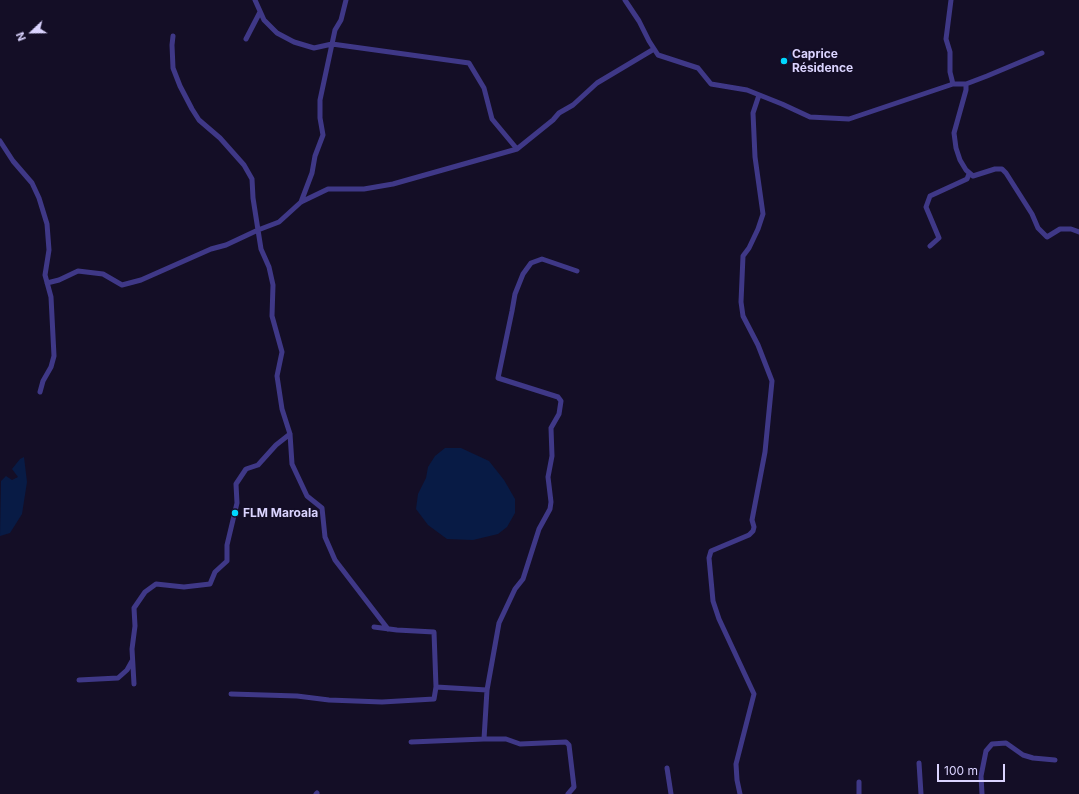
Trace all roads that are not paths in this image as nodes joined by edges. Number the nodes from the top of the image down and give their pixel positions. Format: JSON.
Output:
{"nodes":[{"id":1,"x":255,"y":0,"type":"edge"},
{"id":2,"x":346,"y":0,"type":"edge"},
{"id":3,"x":625,"y":0,"type":"edge"},
{"id":4,"x":951,"y":0,"type":"edge"},
{"id":5,"x":260,"y":12,"type":"junction"},
{"id":6,"x":173,"y":36,"type":"dead end"},
{"id":7,"x":246,"y":39,"type":"dead end"},
{"id":8,"x":332,"y":44,"type":"junction"},
{"id":9,"x":654,"y":49,"type":"junction"},
{"id":10,"x":1042,"y":52,"type":"dead end"},
{"id":11,"x":953,"y":84,"type":"junction"},
{"id":12,"x":966,"y":84,"type":"junction"},
{"id":13,"x":759,"y":95,"type":"junction"},
{"id":14,"x":0,"y":141,"type":"edge"},
{"id":15,"x":517,"y":148,"type":"junction"},
{"id":16,"x":969,"y":174,"type":"junction"},
{"id":17,"x":301,"y":202,"type":"junction"},
{"id":18,"x":258,"y":230,"type":"junction"},
{"id":19,"x":1079,"y":232,"type":"edge"},
{"id":20,"x":930,"y":246,"type":"dead end"},
{"id":21,"x":577,"y":271,"type":"dead end"},
{"id":22,"x":47,"y":283,"type":"junction"},
{"id":23,"x":40,"y":392,"type":"dead end"},
{"id":24,"x":290,"y":434,"type":"junction"},
{"id":25,"x":374,"y":627,"type":"dead end"},
{"id":26,"x":388,"y":629,"type":"junction"},
{"id":27,"x":132,"y":660,"type":"junction"},
{"id":28,"x":79,"y":680,"type":"dead end"},
{"id":29,"x":134,"y":684,"type":"dead end"},
{"id":30,"x":436,"y":687,"type":"junction"},
{"id":31,"x":487,"y":690,"type":"junction"},
{"id":32,"x":231,"y":694,"type":"dead end"},
{"id":33,"x":484,"y":738,"type":"junction"},
{"id":34,"x":411,"y":742,"type":"dead end"},
{"id":35,"x":1055,"y":760,"type":"dead end"},
{"id":36,"x":920,"y":763,"type":"dead end"},
{"id":37,"x":667,"y":768,"type":"dead end"},
{"id":38,"x":859,"y":782,"type":"dead end"},
{"id":39,"x":568,"y":794,"type":"edge"},
{"id":40,"x":671,"y":794,"type":"edge"},
{"id":41,"x":740,"y":794,"type":"edge"},
{"id":42,"x":859,"y":794,"type":"edge"},
{"id":43,"x":921,"y":794,"type":"edge"},
{"id":44,"x":982,"y":794,"type":"edge"}],
"edges":[{"from":1,"to":5,"type":"street"},
{"from":2,"to":8,"type":"street"},
{"from":3,"to":9,"type":"street"},
{"from":4,"to":11,"type":"street"},
{"from":5,"to":7,"type":"street"},
{"from":5,"to":8,"type":"street"},
{"from":6,"to":18,"type":"street"},
{"from":8,"to":15,"type":"street"},
{"from":8,"to":17,"type":"street"},
{"from":9,"to":13,"type":"street"},
{"from":9,"to":15,"type":"street"},
{"from":10,"to":12,"type":"street"},
{"from":11,"to":12,"type":"street"},
{"from":11,"to":13,"type":"street"},
{"from":12,"to":16,"type":"street"},
{"from":13,"to":41,"type":"street"},
{"from":14,"to":22,"type":"street"},
{"from":15,"to":17,"type":"street"},
{"from":16,"to":19,"type":"street"},
{"from":16,"to":20,"type":"street"},
{"from":17,"to":18,"type":"street"},
{"from":18,"to":22,"type":"street"},
{"from":18,"to":24,"type":"street"},
{"from":21,"to":31,"type":"street"},
{"from":22,"to":23,"type":"street"},
{"from":24,"to":26,"type":"street"},
{"from":24,"to":27,"type":"street"},
{"from":25,"to":26,"type":"street"},
{"from":26,"to":30,"type":"street"},
{"from":27,"to":28,"type":"street"},
{"from":27,"to":29,"type":"street"},
{"from":30,"to":31,"type":"street"},
{"from":30,"to":32,"type":"street"},
{"from":31,"to":33,"type":"street"},
{"from":33,"to":34,"type":"street"},
{"from":33,"to":39,"type":"street"},
{"from":35,"to":44,"type":"street"},
{"from":36,"to":43,"type":"street"},
{"from":37,"to":40,"type":"street"},
{"from":38,"to":42,"type":"street"}]}
